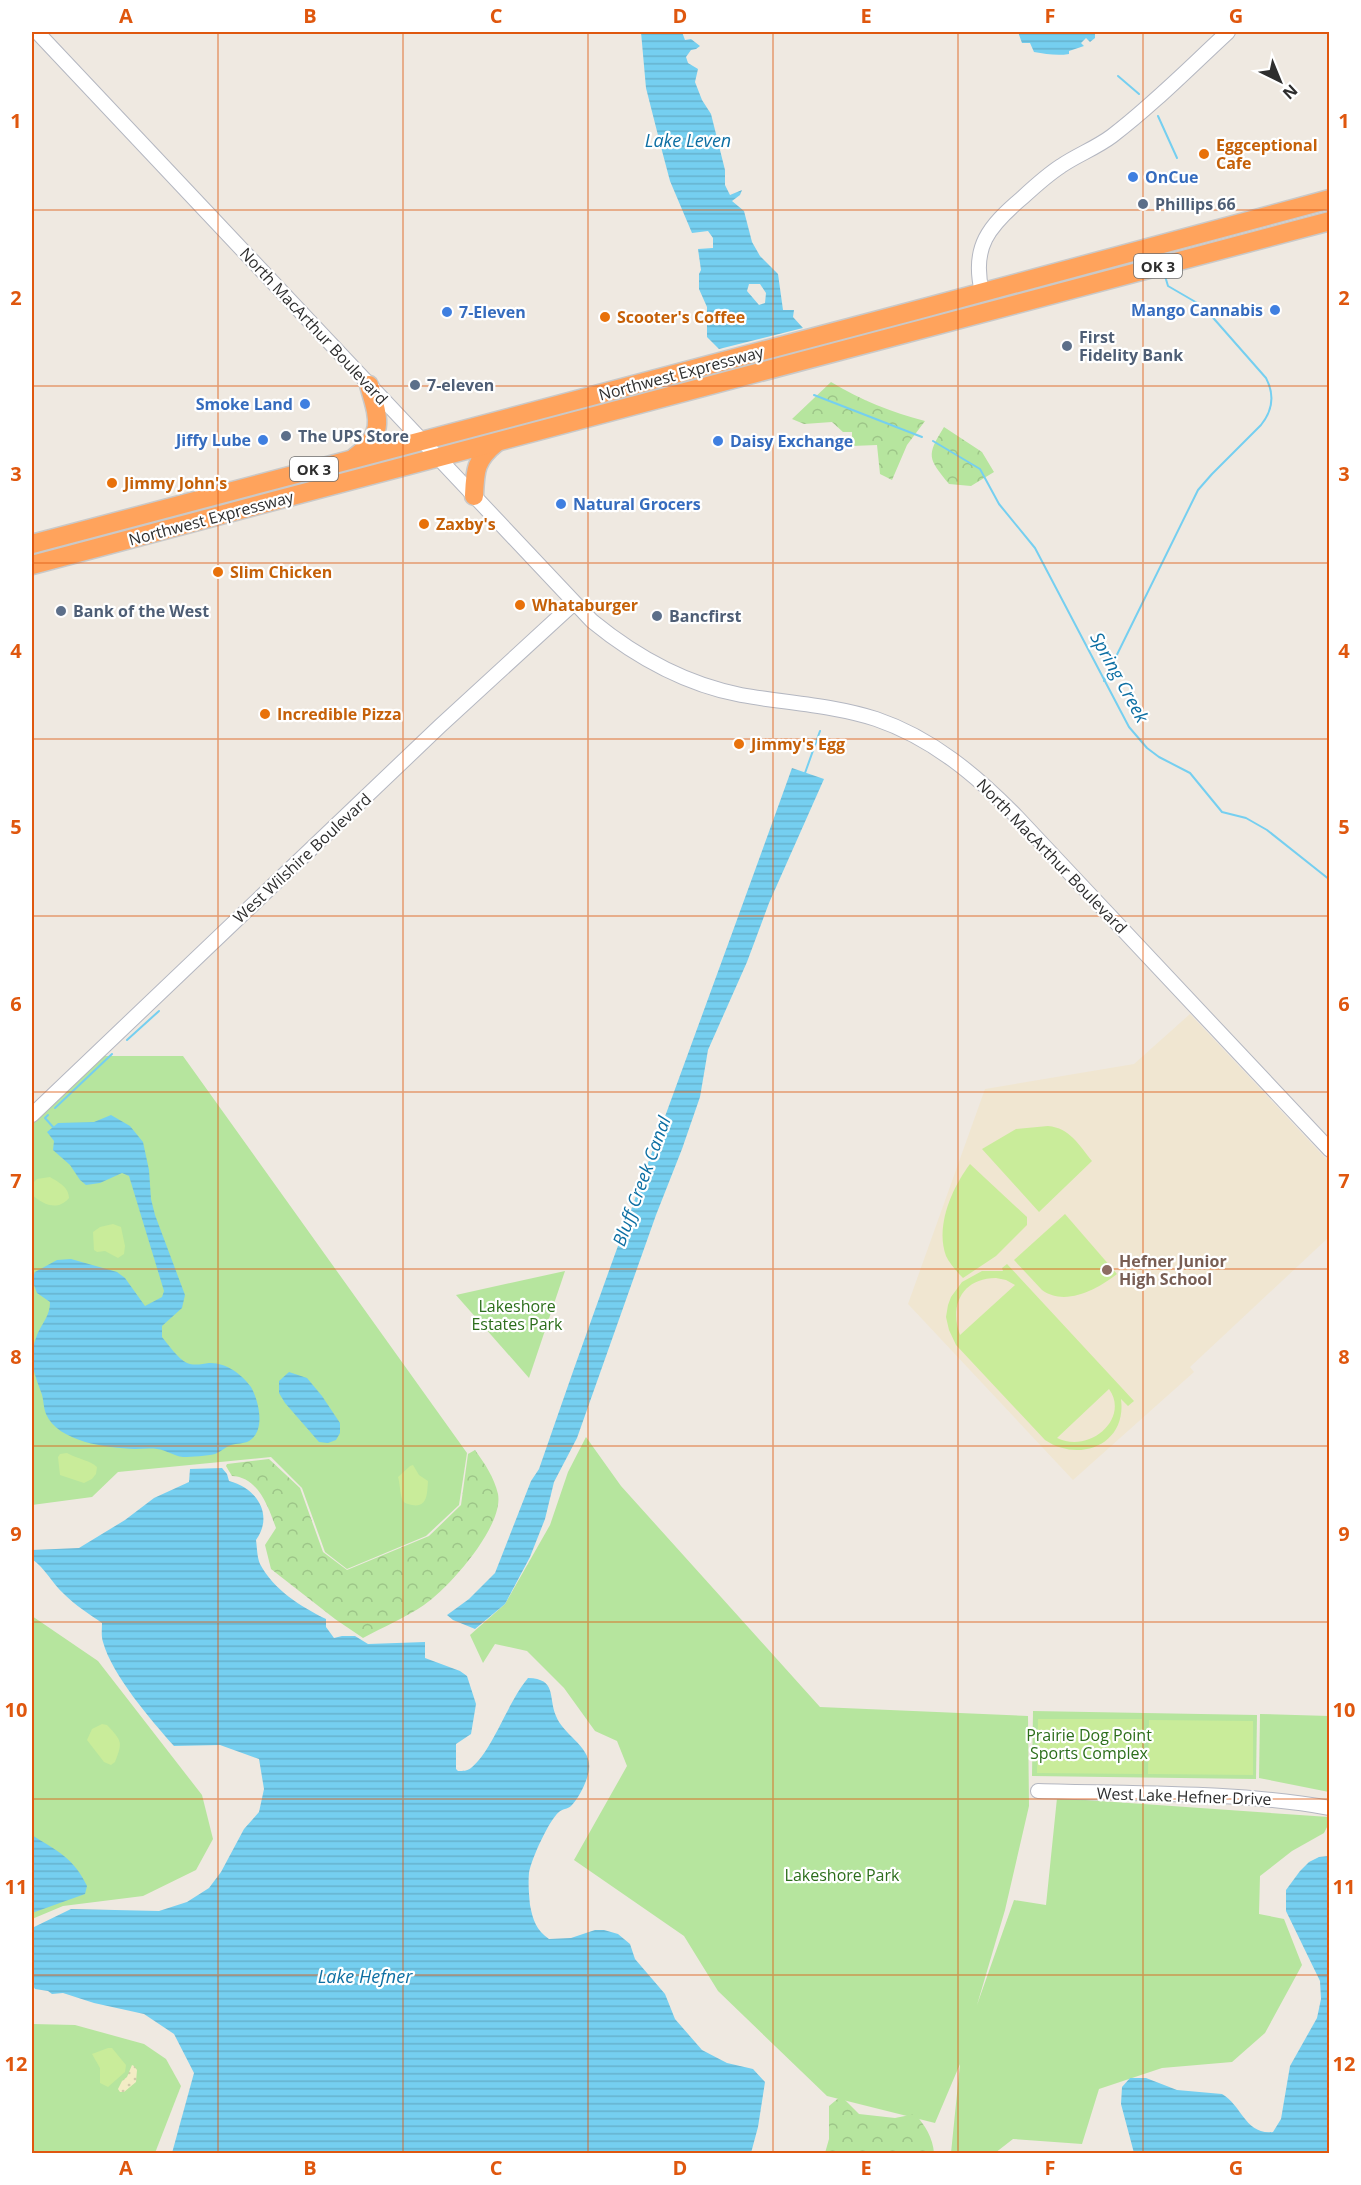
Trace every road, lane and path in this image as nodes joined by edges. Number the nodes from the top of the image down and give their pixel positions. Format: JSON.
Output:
{"nodes":[{"id":1,"x":37,"y":32,"type":"edge"},
{"id":2,"x":1228,"y":32,"type":"edge"},
{"id":3,"x":1329,"y":199,"type":"edge"},
{"id":4,"x":1329,"y":221,"type":"edge"},
{"id":5,"x":982,"y":292,"type":"junction"},
{"id":6,"x":987,"y":312,"type":"junction"},
{"id":7,"x":369,"y":385,"type":"junction"},
{"id":8,"x":623,"y":388,"type":"junction"},
{"id":9,"x":629,"y":407,"type":"junction"},
{"id":10,"x":421,"y":440,"type":"junction"},
{"id":11,"x":498,"y":442,"type":"junction"},
{"id":12,"x":354,"y":458,"type":"junction"},
{"id":13,"x":438,"y":458,"type":"junction"},
{"id":14,"x":474,"y":496,"type":"junction"},
{"id":15,"x":206,"y":497,"type":"junction"},
{"id":16,"x":156,"y":510,"type":"junction"},
{"id":17,"x":163,"y":531,"type":"junction"},
{"id":18,"x":32,"y":544,"type":"edge"},
{"id":19,"x":107,"y":545,"type":"junction"},
{"id":20,"x":32,"y":565,"type":"edge"},
{"id":21,"x":574,"y":603,"type":"junction"},
{"id":22,"x":32,"y":1115,"type":"edge"},
{"id":23,"x":1329,"y":1150,"type":"edge"},
{"id":24,"x":1038,"y":1791,"type":"dead end"},
{"id":25,"x":1329,"y":1808,"type":"edge"}],
"edges":[{"from":1,"to":7,"type":"main road","name":"North MacArthur Boulevard"},
{"from":2,"to":5,"type":"main road"},
{"from":3,"to":5,"type":"highway","name":"Northwest Expressway","number":"OK 3"},
{"from":4,"to":6,"type":"highway","name":"Northwest Expressway","number":"OK 3"},
{"from":5,"to":6,"type":"highway"},
{"from":5,"to":8,"type":"highway","name":"Northwest Expressway","number":"OK 3"},
{"from":6,"to":9,"type":"highway","name":"Northwest Expressway","number":"OK 3"},
{"from":7,"to":10,"type":"main road","name":"North MacArthur Boulevard"},
{"from":7,"to":12,"type":"highway"},
{"from":8,"to":9,"type":"highway"},
{"from":8,"to":10,"type":"highway","name":"Northwest Expressway","number":"OK 3"},
{"from":9,"to":11,"type":"highway","name":"Northwest Expressway","number":"OK 3"},
{"from":10,"to":12,"type":"highway","name":"Northwest Expressway","number":"OK 3"},
{"from":10,"to":13,"type":"main road","name":"North MacArthur Boulevard"},
{"from":11,"to":13,"type":"highway","name":"Northwest Expressway","number":"OK 3"},
{"from":11,"to":14,"type":"highway"},
{"from":12,"to":15,"type":"highway","name":"Northwest Expressway","number":"OK 3"},
{"from":13,"to":14,"type":"main road","name":"North MacArthur Boulevard"},
{"from":13,"to":17,"type":"highway","name":"Northwest Expressway","number":"OK 3"},
{"from":14,"to":21,"type":"main road","name":"North MacArthur Boulevard"},
{"from":15,"to":16,"type":"highway","name":"Northwest Expressway","number":"OK 3"},
{"from":15,"to":17,"type":"highway"},
{"from":16,"to":18,"type":"highway","name":"Northwest Expressway","number":"OK 3"},
{"from":16,"to":19,"type":"highway"},
{"from":17,"to":19,"type":"highway","name":"Northwest Expressway","number":"OK 3"},
{"from":19,"to":20,"type":"highway","name":"Northwest Expressway","number":"OK 3"},
{"from":21,"to":22,"type":"main road","name":"West Wilshire Boulevard"},
{"from":21,"to":23,"type":"main road","name":"North MacArthur Boulevard"},
{"from":24,"to":25,"type":"main road","name":"West Lake Hefner Drive"}]}
